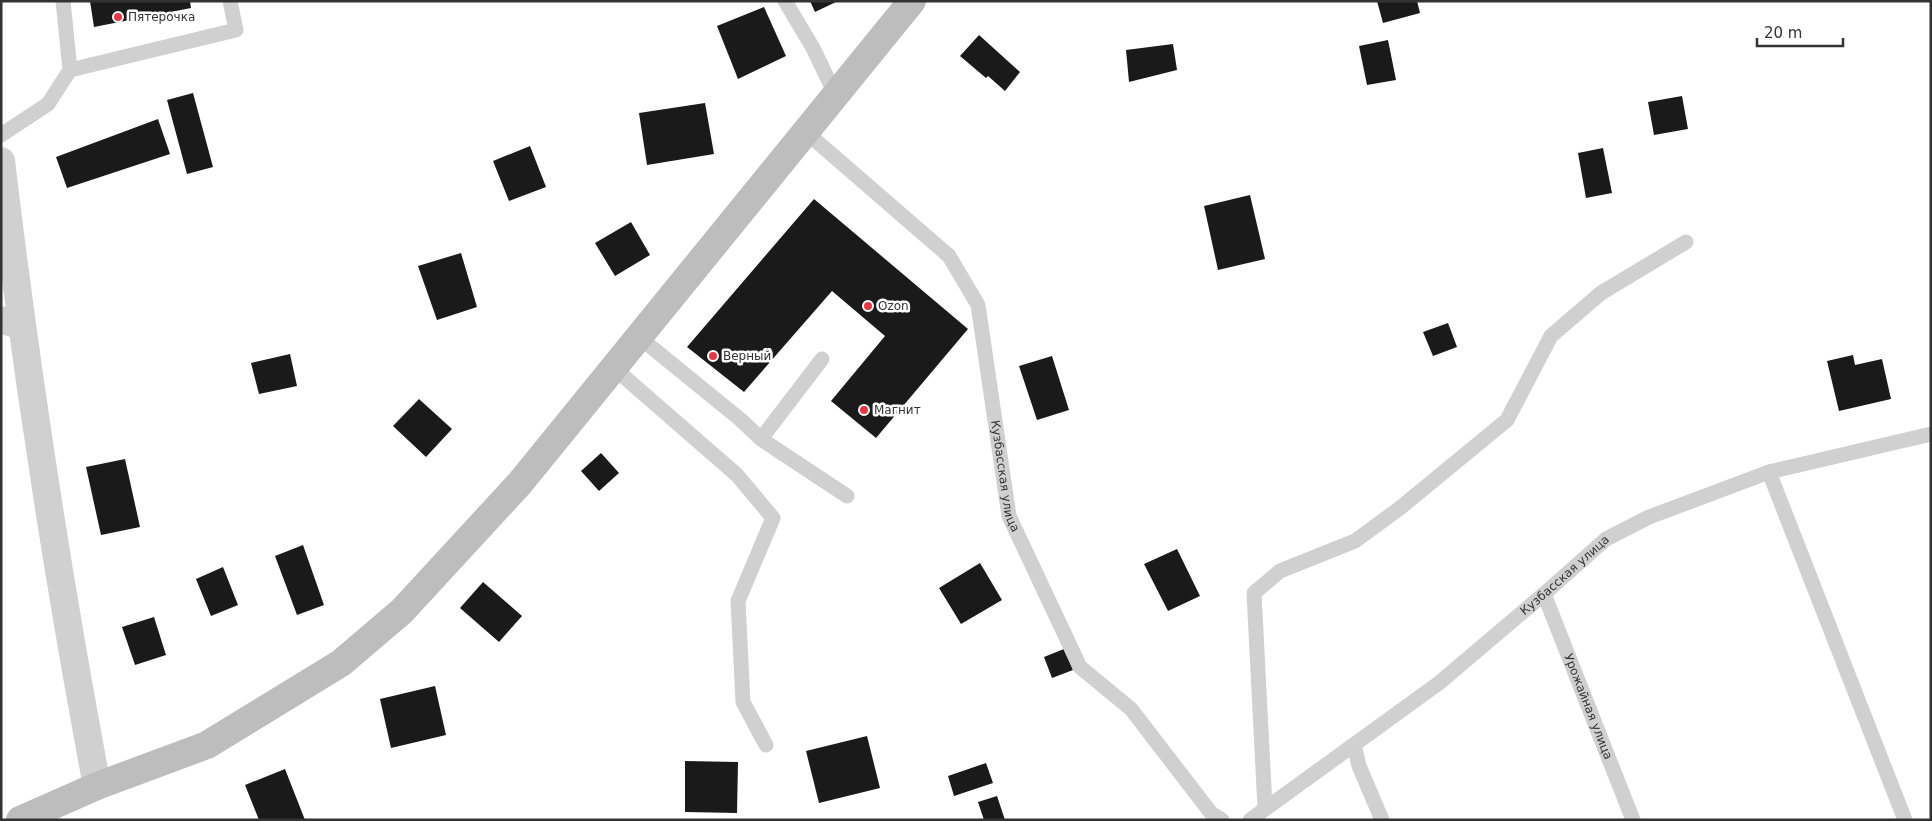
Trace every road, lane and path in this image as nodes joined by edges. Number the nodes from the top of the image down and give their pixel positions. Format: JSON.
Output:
{"nodes":[{"id":1,"x":63,"y":1,"type":"edge"},
{"id":2,"x":230,"y":1,"type":"edge"},
{"id":3,"x":785,"y":1,"type":"edge"},
{"id":4,"x":912,"y":1,"type":"edge"},
{"id":5,"x":70,"y":70,"type":"junction"},
{"id":6,"x":836,"y":96,"type":"junction"},
{"id":7,"x":806,"y":133,"type":"junction"},
{"id":8,"x":1,"y":135,"type":"edge"},
{"id":9,"x":1,"y":161,"type":"edge"},
{"id":10,"x":1686,"y":242,"type":"dead end"},
{"id":11,"x":11,"y":323,"type":"edge"},
{"id":12,"x":638,"y":337,"type":"junction"},
{"id":13,"x":822,"y":358,"type":"dead end"},
{"id":14,"x":614,"y":368,"type":"junction"},
{"id":15,"x":1931,"y":434,"type":"edge"},
{"id":16,"x":761,"y":439,"type":"junction"},
{"id":17,"x":1769,"y":472,"type":"junction"},
{"id":18,"x":848,"y":496,"type":"dead end"},
{"id":19,"x":1544,"y":594,"type":"junction"},
{"id":20,"x":766,"y":745,"type":"dead end"},
{"id":21,"x":1354,"y":745,"type":"junction"},
{"id":22,"x":97,"y":786,"type":"junction"},
{"id":23,"x":1265,"y":808,"type":"junction"},
{"id":24,"x":20,"y":820,"type":"edge"},
{"id":25,"x":1222,"y":820,"type":"edge"},
{"id":26,"x":1250,"y":820,"type":"edge"},
{"id":27,"x":1382,"y":820,"type":"edge"},
{"id":28,"x":1633,"y":820,"type":"edge"},
{"id":29,"x":1905,"y":820,"type":"edge"}],
"edges":[{"from":1,"to":5,"type":"lane"},
{"from":2,"to":5,"type":"lane"},
{"from":3,"to":6,"type":"lane"},
{"from":4,"to":6,"type":"main road"},
{"from":5,"to":8,"type":"lane"},
{"from":6,"to":7,"type":"main road"},
{"from":7,"to":12,"type":"main road"},
{"from":7,"to":25,"type":"lane","name":"Кузбасская улица"},
{"from":9,"to":11,"type":"street"},
{"from":10,"to":23,"type":"lane"},
{"from":11,"to":22,"type":"street"},
{"from":12,"to":14,"type":"main road"},
{"from":12,"to":16,"type":"lane"},
{"from":13,"to":16,"type":"lane"},
{"from":14,"to":20,"type":"lane"},
{"from":14,"to":22,"type":"main road"},
{"from":15,"to":17,"type":"lane","name":"Кузбасская улица"},
{"from":16,"to":18,"type":"lane"},
{"from":17,"to":19,"type":"lane","name":"Кузбасская улица"},
{"from":17,"to":29,"type":"lane"},
{"from":19,"to":21,"type":"lane","name":"Кузбасская улица"},
{"from":19,"to":28,"type":"lane","name":"Урожайная улица"},
{"from":21,"to":23,"type":"lane","name":"Кузбасская улица"},
{"from":21,"to":27,"type":"lane"},
{"from":22,"to":24,"type":"main road"},
{"from":23,"to":26,"type":"lane","name":"Кузбасская улица"}]}
